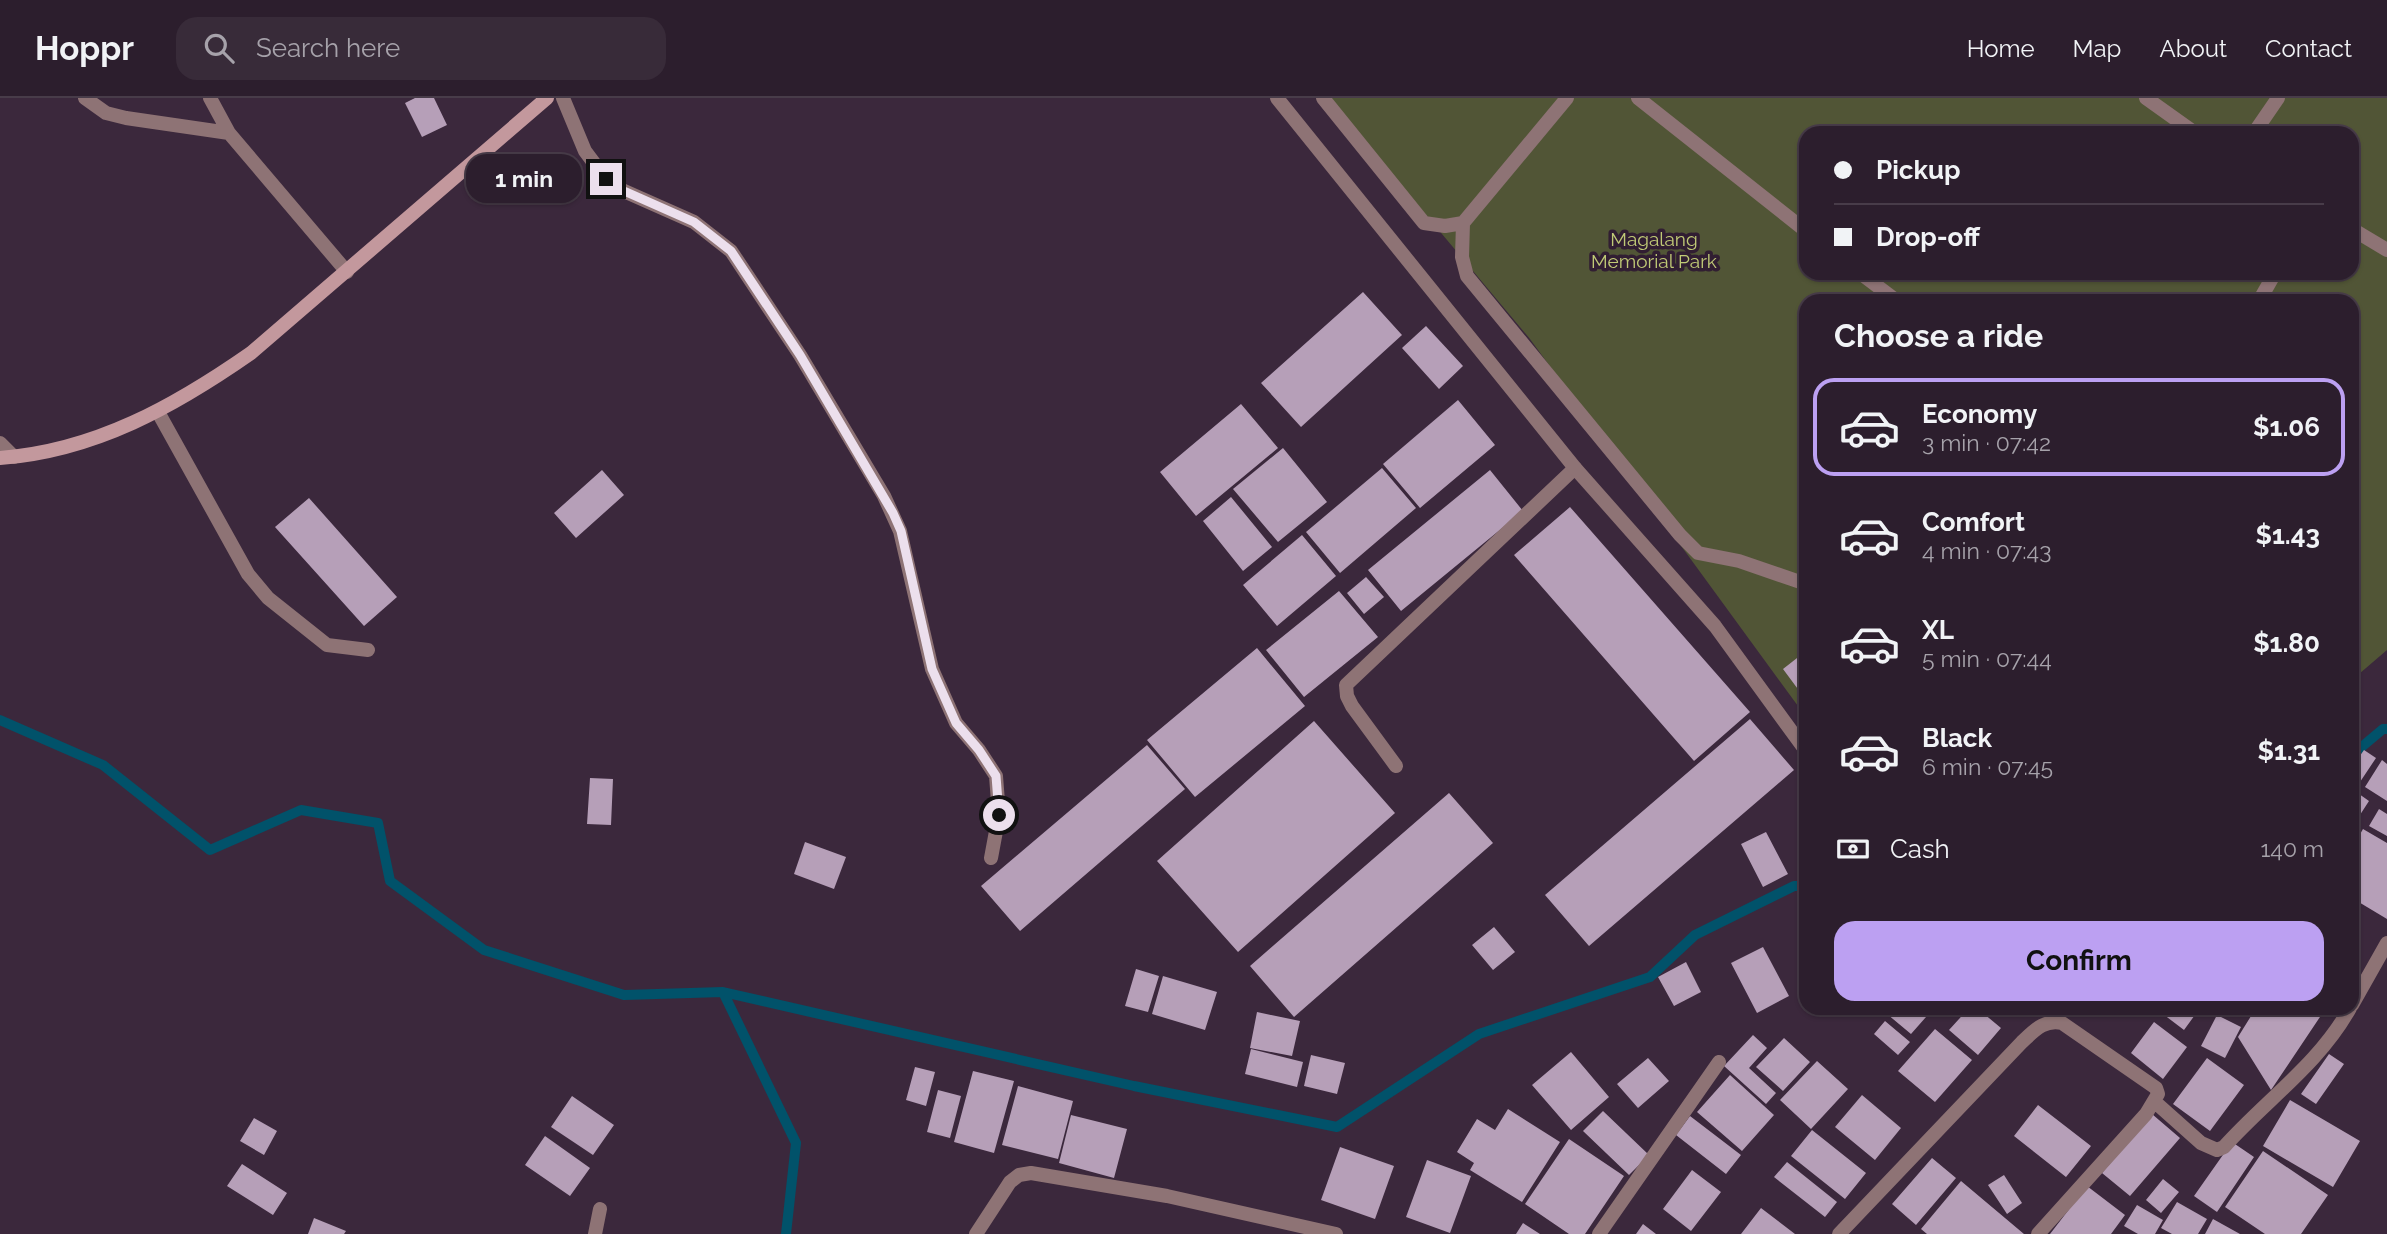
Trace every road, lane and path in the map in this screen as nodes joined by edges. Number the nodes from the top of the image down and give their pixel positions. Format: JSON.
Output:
{"nodes":[{"id":1,"x":85,"y":98,"type":"edge"},
{"id":2,"x":210,"y":98,"type":"edge"},
{"id":3,"x":547,"y":98,"type":"edge"},
{"id":4,"x":563,"y":98,"type":"edge"},
{"id":5,"x":1277,"y":98,"type":"edge"},
{"id":6,"x":1323,"y":98,"type":"edge"},
{"id":7,"x":1567,"y":98,"type":"edge"},
{"id":8,"x":1638,"y":98,"type":"edge"},
{"id":9,"x":2146,"y":98,"type":"edge"},
{"id":10,"x":2277,"y":98,"type":"edge"},
{"id":11,"x":2185,"y":126,"type":"edge"},
{"id":12,"x":2259,"y":126,"type":"edge"},
{"id":13,"x":229,"y":133,"type":"junction"},
{"id":14,"x":1463,"y":223,"type":"junction"},
{"id":15,"x":1799,"y":225,"type":"edge"},
{"id":16,"x":2359,"y":233,"type":"edge"},
{"id":17,"x":2387,"y":250,"type":"edge"},
{"id":18,"x":347,"y":272,"type":"junction"},
{"id":19,"x":1869,"y":280,"type":"edge"},
{"id":20,"x":1888,"y":294,"type":"edge"},
{"id":21,"x":158,"y":412,"type":"junction"},
{"id":22,"x":0,"y":443,"type":"edge"},
{"id":23,"x":7,"y":457,"type":"edge"},
{"id":24,"x":1575,"y":468,"type":"junction"},
{"id":25,"x":1799,"y":582,"type":"edge"},
{"id":26,"x":368,"y":650,"type":"dead end"},
{"id":27,"x":1799,"y":741,"type":"edge"},
{"id":28,"x":1396,"y":766,"type":"dead end"},
{"id":29,"x":990,"y":858,"type":"dead end"},
{"id":30,"x":2387,"y":943,"type":"edge"},
{"id":31,"x":2359,"y":992,"type":"edge"},
{"id":32,"x":2346,"y":1015,"type":"edge"},
{"id":33,"x":1719,"y":1062,"type":"dead end"},
{"id":34,"x":2155,"y":1102,"type":"junction"},
{"id":35,"x":600,"y":1209,"type":"dead end"},
{"id":36,"x":595,"y":1234,"type":"edge"},
{"id":37,"x":976,"y":1234,"type":"edge"},
{"id":38,"x":1336,"y":1234,"type":"edge"},
{"id":39,"x":1600,"y":1234,"type":"edge"},
{"id":40,"x":1839,"y":1234,"type":"edge"},
{"id":41,"x":2038,"y":1234,"type":"edge"}],
"edges":[{"from":1,"to":13,"type":"street"},
{"from":2,"to":13,"type":"street"},
{"from":3,"to":18,"type":"street"},
{"from":4,"to":29,"type":"street"},
{"from":5,"to":24,"type":"street"},
{"from":6,"to":14,"type":"street"},
{"from":7,"to":14,"type":"street"},
{"from":8,"to":15,"type":"street"},
{"from":9,"to":11,"type":"street"},
{"from":10,"to":12,"type":"street"},
{"from":13,"to":18,"type":"street"},
{"from":14,"to":25,"type":"street"},
{"from":16,"to":17,"type":"street"},
{"from":18,"to":21,"type":"street"},
{"from":19,"to":20,"type":"street"},
{"from":21,"to":23,"type":"street"},
{"from":21,"to":26,"type":"street"},
{"from":22,"to":23,"type":"street"},
{"from":24,"to":27,"type":"street"},
{"from":24,"to":28,"type":"street"},
{"from":30,"to":31,"type":"street"},
{"from":32,"to":34,"type":"street"},
{"from":33,"to":39,"type":"street"},
{"from":34,"to":40,"type":"street"},
{"from":34,"to":41,"type":"street"},
{"from":35,"to":36,"type":"street"},
{"from":37,"to":38,"type":"street"}]}
